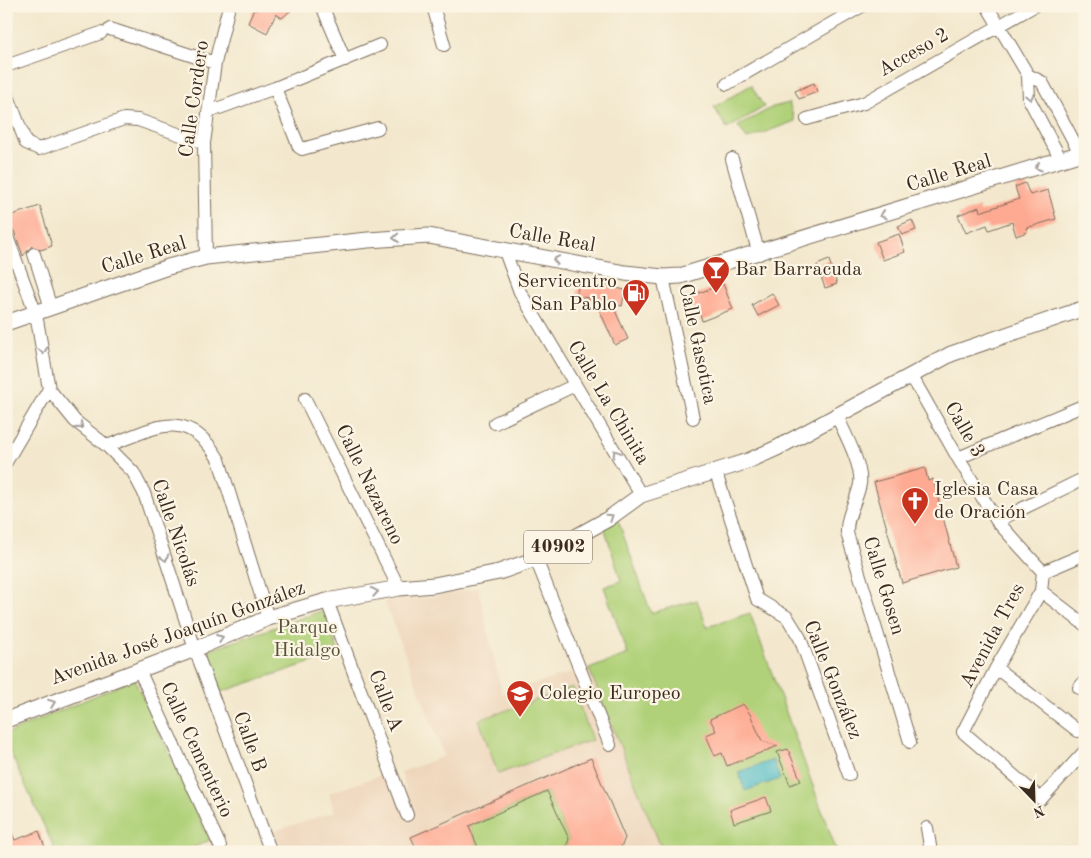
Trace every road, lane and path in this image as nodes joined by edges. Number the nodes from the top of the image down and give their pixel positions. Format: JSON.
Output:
{"nodes":[{"id":1,"x":229,"y":6,"type":"edge"},
{"id":2,"x":322,"y":6,"type":"edge"},
{"id":3,"x":433,"y":6,"type":"edge"},
{"id":4,"x":862,"y":6,"type":"edge"},
{"id":5,"x":988,"y":6,"type":"edge"},
{"id":6,"x":1034,"y":6,"type":"edge"},
{"id":7,"x":999,"y":26,"type":"junction"},
{"id":8,"x":380,"y":45,"type":"dead end"},
{"id":9,"x":444,"y":45,"type":"dead end"},
{"id":10,"x":344,"y":60,"type":"junction"},
{"id":11,"x":215,"y":63,"type":"junction"},
{"id":12,"x":6,"y":66,"type":"edge"},
{"id":13,"x":1028,"y":75,"type":"junction"},
{"id":14,"x":727,"y":84,"type":"dead end"},
{"id":15,"x":275,"y":88,"type":"junction"},
{"id":16,"x":6,"y":91,"type":"edge"},
{"id":17,"x":208,"y":112,"type":"junction"},
{"id":18,"x":807,"y":119,"type":"dead end"},
{"id":19,"x":378,"y":128,"type":"dead end"},
{"id":20,"x":204,"y":143,"type":"junction"},
{"id":21,"x":1083,"y":152,"type":"edge"},
{"id":22,"x":732,"y":159,"type":"dead end"},
{"id":23,"x":1061,"y":160,"type":"junction"},
{"id":24,"x":6,"y":234,"type":"edge"},
{"id":25,"x":504,"y":249,"type":"junction"},
{"id":26,"x":34,"y":254,"type":"dead end"},
{"id":27,"x":759,"y":254,"type":"junction"},
{"id":28,"x":206,"y":258,"type":"junction"},
{"id":29,"x":663,"y":277,"type":"junction"},
{"id":30,"x":51,"y":308,"type":"junction"},
{"id":31,"x":1085,"y":308,"type":"edge"},
{"id":32,"x":36,"y":314,"type":"junction"},
{"id":33,"x":6,"y":323,"type":"edge"},
{"id":34,"x":911,"y":375,"type":"junction"},
{"id":35,"x":575,"y":385,"type":"junction"},
{"id":36,"x":49,"y":389,"type":"junction"},
{"id":37,"x":306,"y":399,"type":"dead end"},
{"id":38,"x":1085,"y":405,"type":"edge"},
{"id":39,"x":836,"y":414,"type":"junction"},
{"id":40,"x":693,"y":418,"type":"dead end"},
{"id":41,"x":496,"y":423,"type":"dead end"},
{"id":42,"x":107,"y":446,"type":"junction"},
{"id":43,"x":958,"y":458,"type":"junction"},
{"id":44,"x":6,"y":462,"type":"edge"},
{"id":45,"x":715,"y":470,"type":"junction"},
{"id":46,"x":1085,"y":478,"type":"edge"},
{"id":47,"x":641,"y":495,"type":"junction"},
{"id":48,"x":997,"y":521,"type":"junction"},
{"id":49,"x":1085,"y":554,"type":"edge"},
{"id":50,"x":536,"y":559,"type":"junction"},
{"id":51,"x":1043,"y":572,"type":"junction"},
{"id":52,"x":399,"y":588,"type":"junction"},
{"id":53,"x":1041,"y":592,"type":"junction"},
{"id":54,"x":327,"y":601,"type":"junction"},
{"id":55,"x":268,"y":618,"type":"junction"},
{"id":56,"x":1085,"y":625,"type":"edge"},
{"id":57,"x":195,"y":649,"type":"junction"},
{"id":58,"x":996,"y":668,"type":"junction"},
{"id":59,"x":139,"y":670,"type":"junction"},
{"id":60,"x":6,"y":720,"type":"edge"},
{"id":61,"x":1078,"y":731,"type":"dead end"},
{"id":62,"x":910,"y":742,"type":"dead end"},
{"id":63,"x":610,"y":745,"type":"dead end"},
{"id":64,"x":1085,"y":751,"type":"edge"},
{"id":65,"x":849,"y":775,"type":"dead end"},
{"id":66,"x":407,"y":815,"type":"dead end"},
{"id":67,"x":927,"y":828,"type":"dead end"},
{"id":68,"x":220,"y":846,"type":"dead end"},
{"id":69,"x":269,"y":847,"type":"dead end"},
{"id":70,"x":931,"y":852,"type":"edge"}],
"edges":[{"from":1,"to":11,"type":"street","name":"Calle Cordero"},
{"from":2,"to":10,"type":"street"},
{"from":3,"to":9,"type":"street"},
{"from":4,"to":14,"type":"street"},
{"from":5,"to":7,"type":"street"},
{"from":6,"to":7,"type":"street","name":"Acceso 2"},
{"from":7,"to":13,"type":"street"},
{"from":7,"to":18,"type":"street","name":"Acceso 2"},
{"from":8,"to":10,"type":"street"},
{"from":10,"to":15,"type":"street"},
{"from":11,"to":12,"type":"street"},
{"from":11,"to":17,"type":"street","name":"Calle Cordero"},
{"from":13,"to":21,"type":"street"},
{"from":13,"to":23,"type":"street","one_way":true},
{"from":15,"to":17,"type":"street"},
{"from":15,"to":19,"type":"street"},
{"from":16,"to":20,"type":"street"},
{"from":17,"to":20,"type":"street","name":"Calle Cordero"},
{"from":20,"to":28,"type":"street","name":"Calle Cordero"},
{"from":21,"to":23,"type":"main road","name":"Calle Real"},
{"from":22,"to":27,"type":"street"},
{"from":23,"to":27,"type":"main road","name":"Calle Real","one_way":true},
{"from":24,"to":32,"type":"street","name":"Calle Nicolás"},
{"from":25,"to":28,"type":"main road","name":"Calle Real","one_way":true},
{"from":29,"to":25,"type":"main road","name":"Calle Real","one_way":true},
{"from":25,"to":35,"type":"street","name":"Calle La Chinita"},
{"from":26,"to":30,"type":"street"},
{"from":27,"to":29,"type":"main road","name":"Calle Real"},
{"from":28,"to":30,"type":"main road","name":"Calle Real"},
{"from":29,"to":40,"type":"street","name":"Calle Gasotica"},
{"from":30,"to":32,"type":"main road","name":"Calle Real"},
{"from":31,"to":34,"type":"main road","name":"Avenida José Joaquín González","number":"40902"},
{"from":32,"to":33,"type":"main road","name":"Calle Real"},
{"from":32,"to":36,"type":"street","name":"Calle Nicolás","one_way":true},
{"from":34,"to":39,"type":"main road","name":"Avenida José Joaquín González","number":"40902"},
{"from":34,"to":43,"type":"street","name":"Calle 3"},
{"from":35,"to":41,"type":"street"},
{"from":47,"to":35,"type":"street","name":"Calle La Chinita","one_way":true},
{"from":36,"to":42,"type":"street","name":"Calle Nicolás","one_way":true},
{"from":36,"to":44,"type":"street"},
{"from":37,"to":52,"type":"street","name":"Calle Nazareno"},
{"from":38,"to":43,"type":"street"},
{"from":39,"to":45,"type":"main road","name":"Avenida José Joaquín González","number":"40902"},
{"from":39,"to":62,"type":"street","name":"Calle Gosen"},
{"from":42,"to":55,"type":"street"},
{"from":42,"to":57,"type":"street","name":"Calle Nicolás","one_way":true},
{"from":43,"to":48,"type":"street","name":"Calle 3"},
{"from":45,"to":47,"type":"main road","name":"Avenida José Joaquín González","number":"40902"},
{"from":45,"to":65,"type":"street","name":"Calle González"},
{"from":46,"to":48,"type":"street"},
{"from":50,"to":47,"type":"main road","name":"Avenida José Joaquín González","number":"40902","one_way":true},
{"from":48,"to":51,"type":"street","name":"Calle 3"},
{"from":49,"to":51,"type":"street","name":"Avenida Tres"},
{"from":50,"to":52,"type":"main road","name":"Avenida José Joaquín González","number":"40902"},
{"from":50,"to":63,"type":"street"},
{"from":51,"to":53,"type":"street","name":"Avenida Tres"},
{"from":54,"to":52,"type":"main road","name":"Avenida José Joaquín González","number":"40902","one_way":true},
{"from":53,"to":56,"type":"street"},
{"from":53,"to":58,"type":"street","name":"Avenida Tres"},
{"from":54,"to":55,"type":"main road","name":"Avenida José Joaquín González","number":"40902"},
{"from":54,"to":66,"type":"street","name":"Calle A"},
{"from":57,"to":55,"type":"main road","name":"Avenida José Joaquín González","number":"40902","one_way":true},
{"from":57,"to":59,"type":"main road","name":"Avenida José Joaquín González","number":"40902"},
{"from":57,"to":69,"type":"street","name":"Calle B"},
{"from":58,"to":61,"type":"street"},
{"from":58,"to":64,"type":"street","name":"Avenida Tres"},
{"from":60,"to":59,"type":"main road","name":"Avenida José Joaquín González","number":"40902","one_way":true},
{"from":59,"to":68,"type":"street","name":"Calle Cementerio"},
{"from":67,"to":70,"type":"street"}]}
